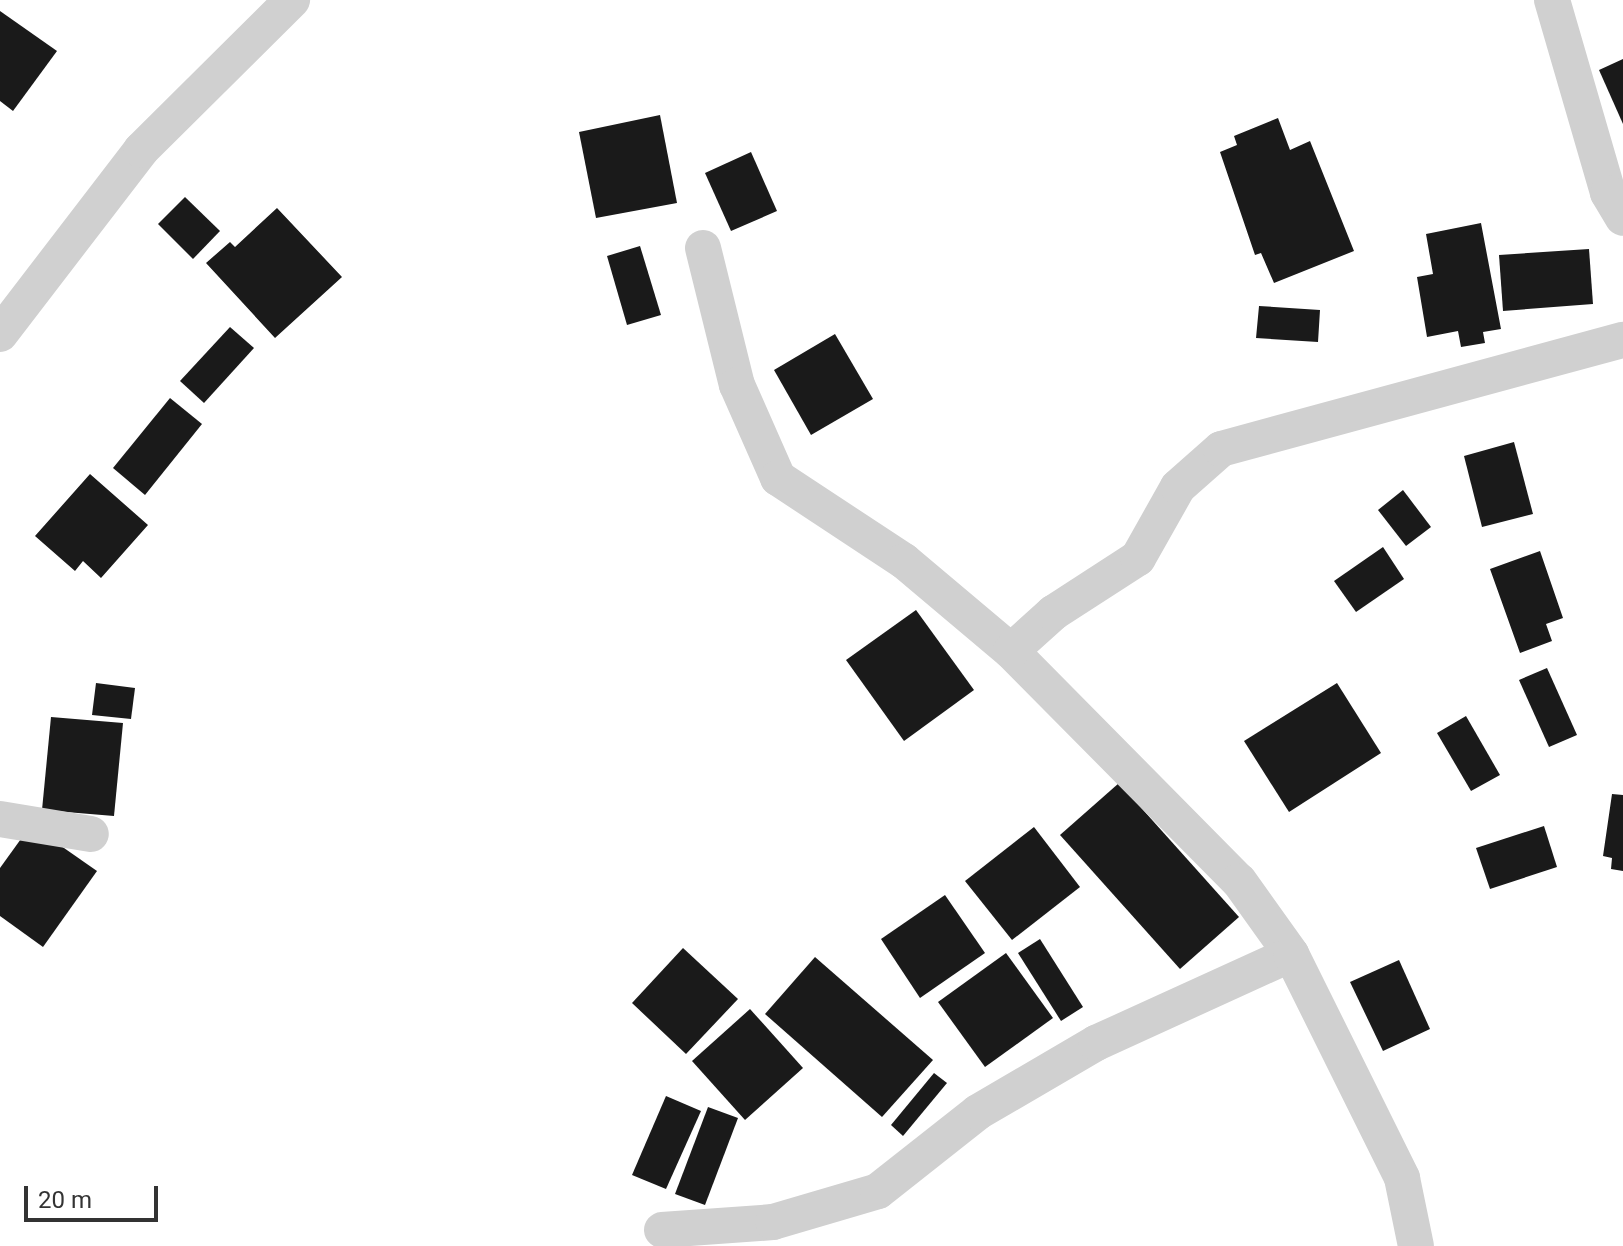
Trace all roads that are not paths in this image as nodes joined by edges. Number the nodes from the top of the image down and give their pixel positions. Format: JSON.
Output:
{"nodes":[{"id":1,"x":292,"y":0,"type":"edge"},
{"id":2,"x":1552,"y":0,"type":"edge"},
{"id":3,"x":1623,"y":218,"type":"edge"},
{"id":4,"x":703,"y":248,"type":"dead end"},
{"id":5,"x":0,"y":334,"type":"edge"},
{"id":6,"x":1623,"y":340,"type":"edge"},
{"id":7,"x":1011,"y":651,"type":"junction"},
{"id":8,"x":0,"y":819,"type":"edge"},
{"id":9,"x":91,"y":834,"type":"dead end"},
{"id":10,"x":1291,"y":954,"type":"junction"},
{"id":11,"x":662,"y":1230,"type":"dead end"},
{"id":12,"x":1416,"y":1246,"type":"edge"}],
"edges":[{"from":1,"to":5,"type":"street"},
{"from":2,"to":3,"type":"street"},
{"from":4,"to":7,"type":"street"},
{"from":6,"to":7,"type":"street"},
{"from":7,"to":10,"type":"street"},
{"from":8,"to":9,"type":"street"},
{"from":10,"to":11,"type":"street"},
{"from":10,"to":12,"type":"street"}]}
